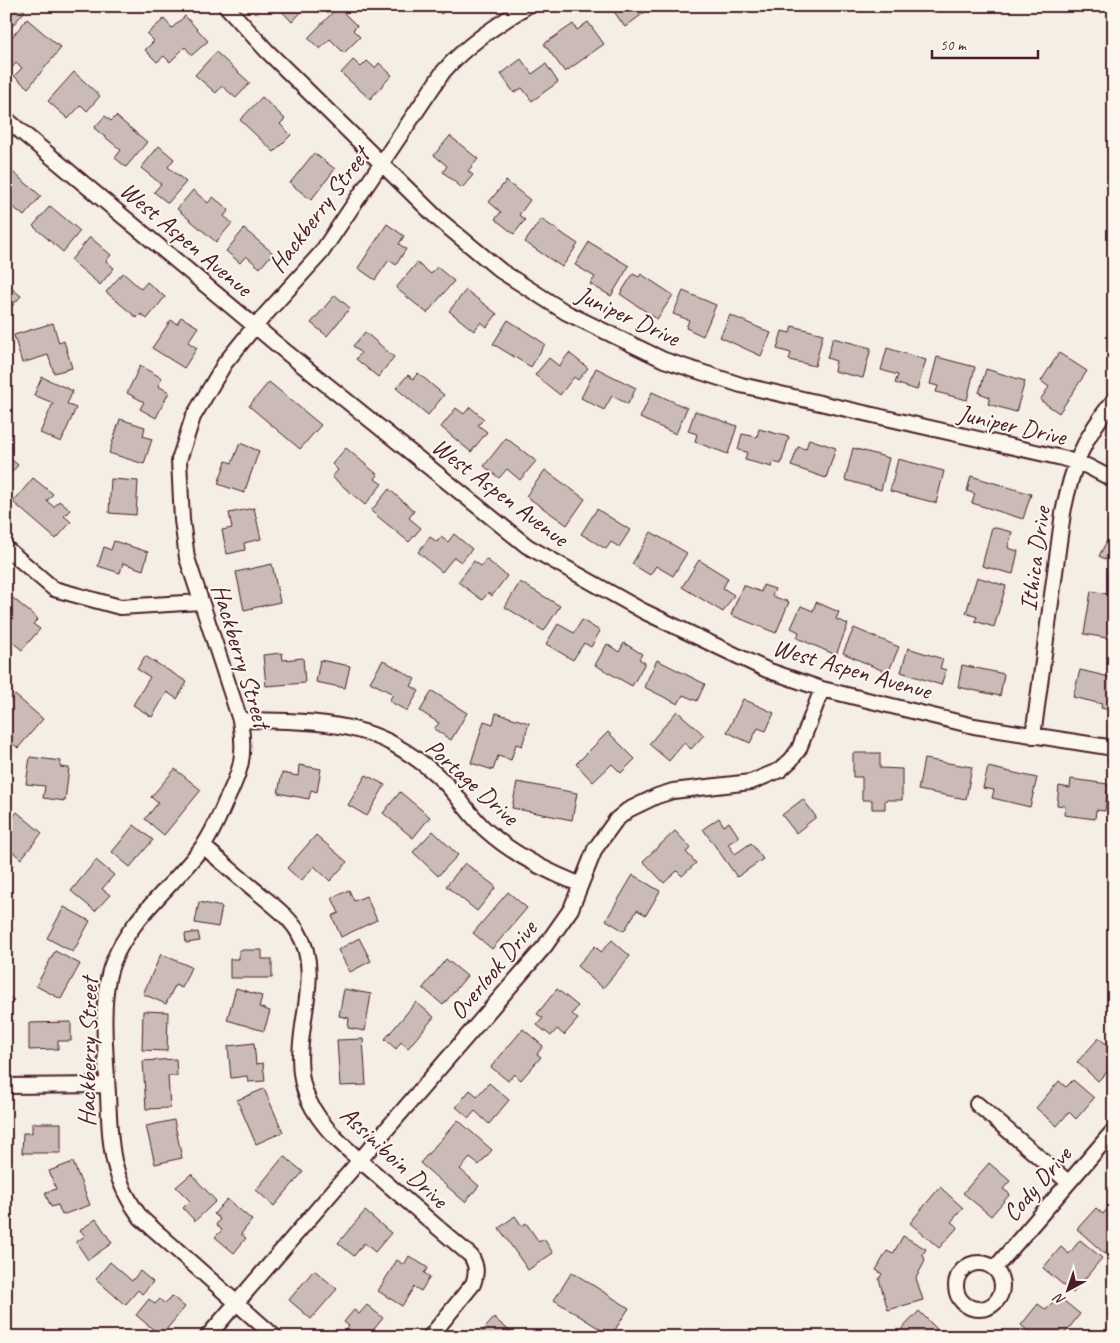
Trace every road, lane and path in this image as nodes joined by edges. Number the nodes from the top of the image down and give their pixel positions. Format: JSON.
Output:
{"nodes":[{"id":1,"x":226,"y":6,"type":"edge"},
{"id":2,"x":527,"y":6,"type":"edge"},
{"id":3,"x":6,"y":119,"type":"edge"},
{"id":4,"x":382,"y":164,"type":"junction"},
{"id":5,"x":255,"y":326,"type":"junction"},
{"id":6,"x":1114,"y":400,"type":"edge"},
{"id":7,"x":1075,"y":462,"type":"junction"},
{"id":8,"x":1114,"y":480,"type":"edge"},
{"id":9,"x":6,"y":548,"type":"edge"},
{"id":10,"x":201,"y":602,"type":"junction"},
{"id":11,"x":822,"y":689,"type":"junction"},
{"id":12,"x":240,"y":720,"type":"junction"},
{"id":13,"x":1033,"y":736,"type":"junction"},
{"id":14,"x":1114,"y":748,"type":"edge"},
{"id":15,"x":203,"y":846,"type":"junction"},
{"id":16,"x":579,"y":884,"type":"junction"},
{"id":17,"x":107,"y":1084,"type":"junction"},
{"id":18,"x":6,"y":1086,"type":"edge"},
{"id":19,"x":978,"y":1104,"type":"dead end"},
{"id":20,"x":1114,"y":1130,"type":"edge"},
{"id":21,"x":361,"y":1161,"type":"junction"},
{"id":22,"x":1068,"y":1182,"type":"junction"},
{"id":23,"x":995,"y":1268,"type":"dead end"},
{"id":24,"x":236,"y":1303,"type":"junction"},
{"id":25,"x":207,"y":1337,"type":"edge"},
{"id":26,"x":275,"y":1337,"type":"edge"},
{"id":27,"x":430,"y":1337,"type":"edge"}],
"edges":[{"from":1,"to":4,"type":"street","name":"Juniper Drive"},
{"from":2,"to":4,"type":"street","name":"Hackberry Street"},
{"from":3,"to":5,"type":"street","name":"West Aspen Avenue"},
{"from":4,"to":5,"type":"street","name":"Hackberry Street"},
{"from":4,"to":7,"type":"street","name":"Juniper Drive"},
{"from":5,"to":10,"type":"street","name":"Hackberry Street"},
{"from":5,"to":11,"type":"street","name":"West Aspen Avenue"},
{"from":6,"to":7,"type":"street","name":"Ithica Drive"},
{"from":7,"to":8,"type":"street","name":"Juniper Drive"},
{"from":7,"to":13,"type":"street","name":"Ithica Drive"},
{"from":9,"to":10,"type":"street"},
{"from":10,"to":12,"type":"street","name":"Hackberry Street"},
{"from":11,"to":13,"type":"street","name":"West Aspen Avenue"},
{"from":11,"to":16,"type":"street","name":"Overlook Drive"},
{"from":12,"to":15,"type":"street","name":"Hackberry Street"},
{"from":12,"to":16,"type":"street","name":"Portage Drive"},
{"from":13,"to":14,"type":"street","name":"West Aspen Avenue"},
{"from":15,"to":17,"type":"street","name":"Hackberry Street"},
{"from":15,"to":21,"type":"street","name":"Assiniboin Drive"},
{"from":16,"to":21,"type":"street","name":"Overlook Drive"},
{"from":17,"to":18,"type":"street"},
{"from":17,"to":24,"type":"street","name":"Hackberry Street"},
{"from":19,"to":22,"type":"street"},
{"from":20,"to":22,"type":"street","name":"Cody Drive"},
{"from":21,"to":24,"type":"street","name":"Overlook Drive"},
{"from":21,"to":27,"type":"street","name":"Assiniboin Drive"},
{"from":22,"to":23,"type":"street","name":"Cody Drive"},
{"from":24,"to":25,"type":"street","name":"Overlook Drive"},
{"from":24,"to":26,"type":"street","name":"Hackberry Street"}]}
